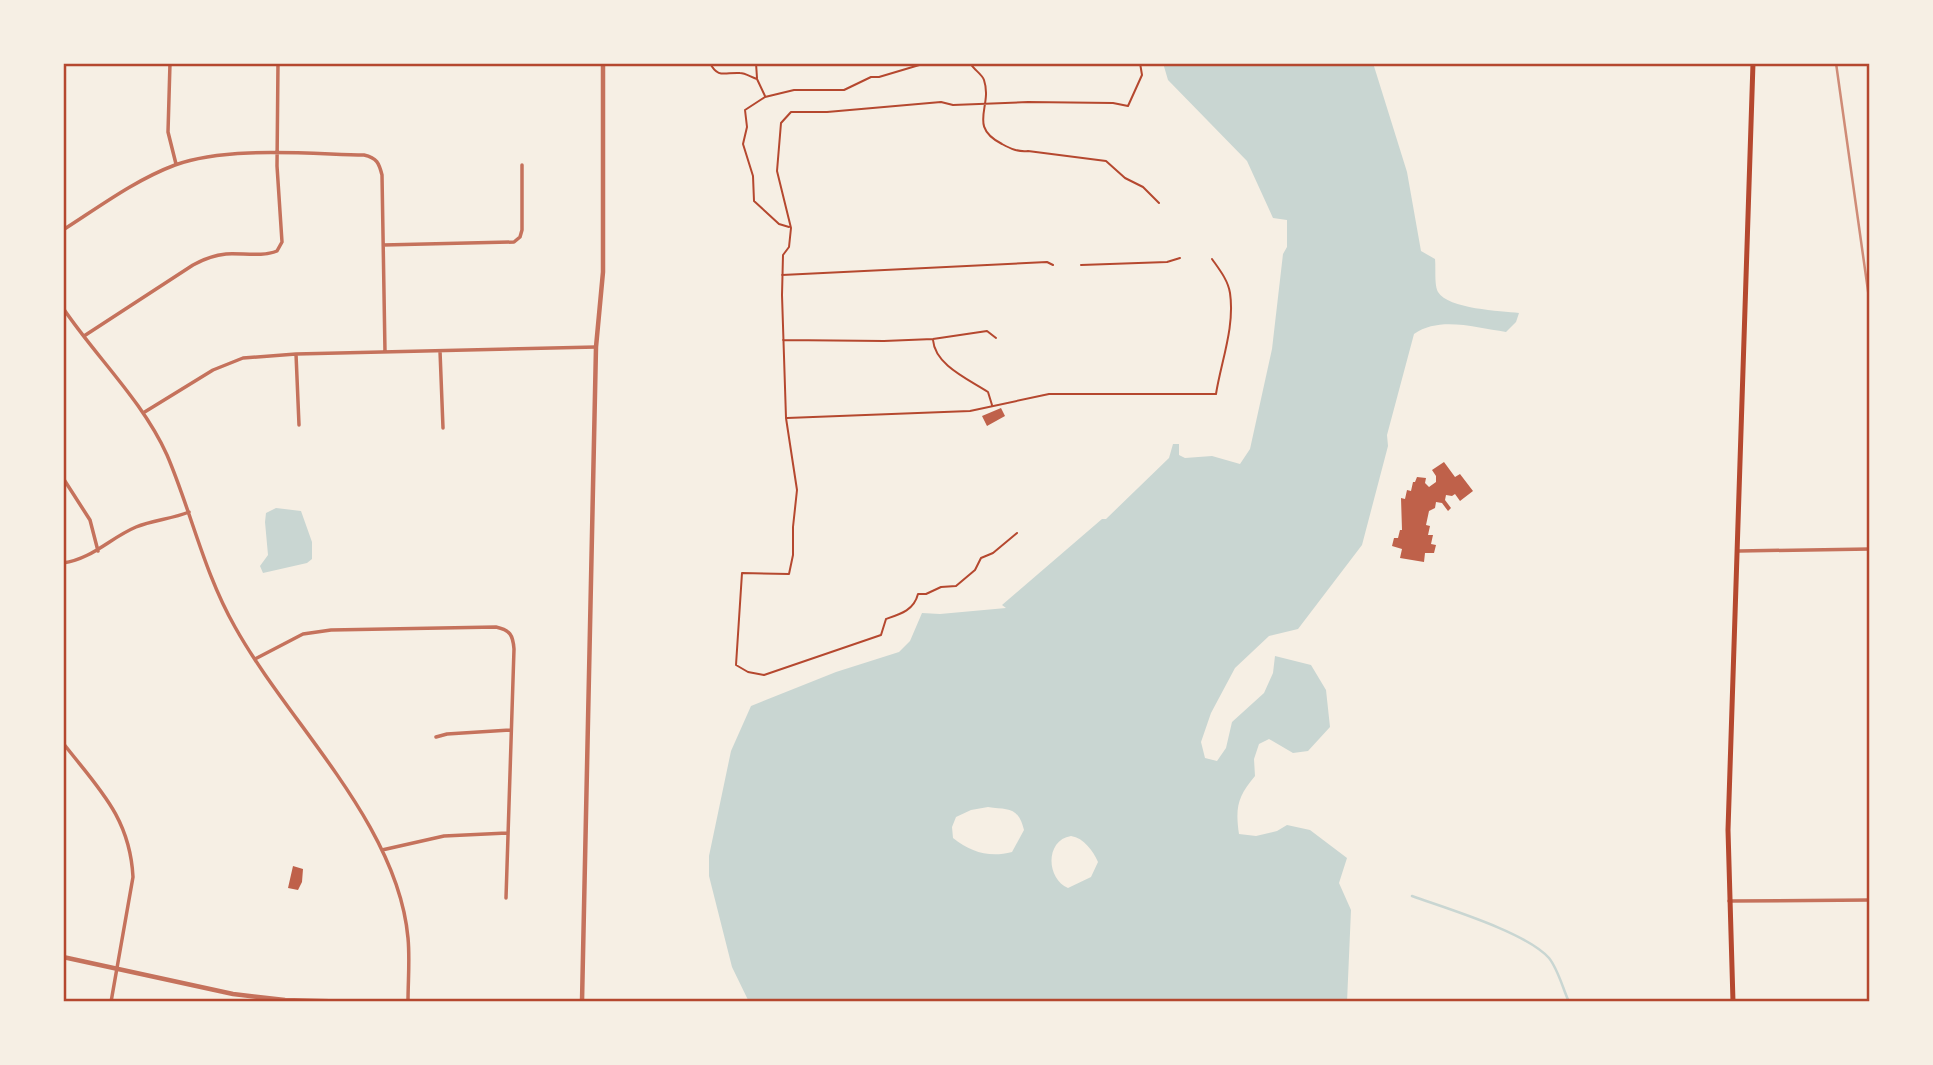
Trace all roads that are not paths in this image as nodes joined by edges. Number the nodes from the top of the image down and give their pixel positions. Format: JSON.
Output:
{"nodes":[{"id":1,"x":170,"y":63,"type":"edge"},
{"id":2,"x":278,"y":63,"type":"edge"},
{"id":3,"x":603,"y":63,"type":"edge"},
{"id":4,"x":1753,"y":63,"type":"edge"},
{"id":5,"x":278,"y":154,"type":"junction"},
{"id":6,"x":176,"y":164,"type":"junction"},
{"id":7,"x":522,"y":165,"type":"dead end"},
{"id":8,"x":63,"y":230,"type":"edge"},
{"id":9,"x":383,"y":245,"type":"junction"},
{"id":10,"x":63,"y":308,"type":"edge"},
{"id":11,"x":83,"y":336,"type":"junction"},
{"id":12,"x":597,"y":347,"type":"junction"},
{"id":13,"x":440,"y":351,"type":"junction"},
{"id":14,"x":385,"y":352,"type":"junction"},
{"id":15,"x":296,"y":355,"type":"junction"},
{"id":16,"x":143,"y":413,"type":"junction"},
{"id":17,"x":299,"y":425,"type":"dead end"},
{"id":18,"x":443,"y":428,"type":"dead end"},
{"id":19,"x":63,"y":478,"type":"edge"},
{"id":20,"x":189,"y":513,"type":"junction"},
{"id":21,"x":1870,"y":549,"type":"edge"},
{"id":22,"x":99,"y":551,"type":"junction"},
{"id":23,"x":1739,"y":551,"type":"junction"},
{"id":24,"x":63,"y":563,"type":"edge"},
{"id":25,"x":255,"y":659,"type":"junction"},
{"id":26,"x":511,"y":730,"type":"junction"},
{"id":27,"x":436,"y":737,"type":"dead end"},
{"id":28,"x":63,"y":743,"type":"edge"},
{"id":29,"x":508,"y":833,"type":"junction"},
{"id":30,"x":382,"y":850,"type":"junction"},
{"id":31,"x":506,"y":898,"type":"dead end"},
{"id":32,"x":1870,"y":900,"type":"edge"},
{"id":33,"x":1729,"y":901,"type":"junction"},
{"id":34,"x":63,"y":957,"type":"edge"},
{"id":35,"x":118,"y":968,"type":"junction"},
{"id":36,"x":111,"y":1002,"type":"edge"},
{"id":37,"x":356,"y":1002,"type":"edge"},
{"id":38,"x":408,"y":1002,"type":"edge"},
{"id":39,"x":509,"y":1002,"type":"edge"},
{"id":40,"x":571,"y":1002,"type":"edge"},
{"id":41,"x":582,"y":1002,"type":"edge"},
{"id":42,"x":1733,"y":1002,"type":"edge"}],
"edges":[{"from":1,"to":6,"type":"street"},
{"from":2,"to":5,"type":"street"},
{"from":3,"to":12,"type":"street"},
{"from":4,"to":23,"type":"main road"},
{"from":5,"to":6,"type":"street"},
{"from":5,"to":9,"type":"street"},
{"from":5,"to":11,"type":"street"},
{"from":6,"to":8,"type":"street"},
{"from":7,"to":9,"type":"street"},
{"from":9,"to":14,"type":"street"},
{"from":10,"to":11,"type":"street"},
{"from":11,"to":16,"type":"street"},
{"from":12,"to":13,"type":"street"},
{"from":12,"to":41,"type":"street"},
{"from":13,"to":14,"type":"street"},
{"from":13,"to":18,"type":"street"},
{"from":14,"to":15,"type":"street"},
{"from":15,"to":16,"type":"street"},
{"from":15,"to":17,"type":"street"},
{"from":16,"to":20,"type":"street"},
{"from":19,"to":22,"type":"street"},
{"from":20,"to":22,"type":"street"},
{"from":20,"to":25,"type":"street"},
{"from":21,"to":23,"type":"street"},
{"from":22,"to":24,"type":"street"},
{"from":23,"to":33,"type":"main road"},
{"from":25,"to":26,"type":"street"},
{"from":25,"to":30,"type":"street"},
{"from":26,"to":27,"type":"street"},
{"from":26,"to":29,"type":"street"},
{"from":28,"to":35,"type":"street"},
{"from":29,"to":30,"type":"street"},
{"from":29,"to":31,"type":"street"},
{"from":30,"to":38,"type":"street"},
{"from":32,"to":33,"type":"street"},
{"from":33,"to":42,"type":"main road"},
{"from":34,"to":35,"type":"street"},
{"from":35,"to":36,"type":"street"},
{"from":35,"to":37,"type":"street"},
{"from":39,"to":40,"type":"street"}]}
